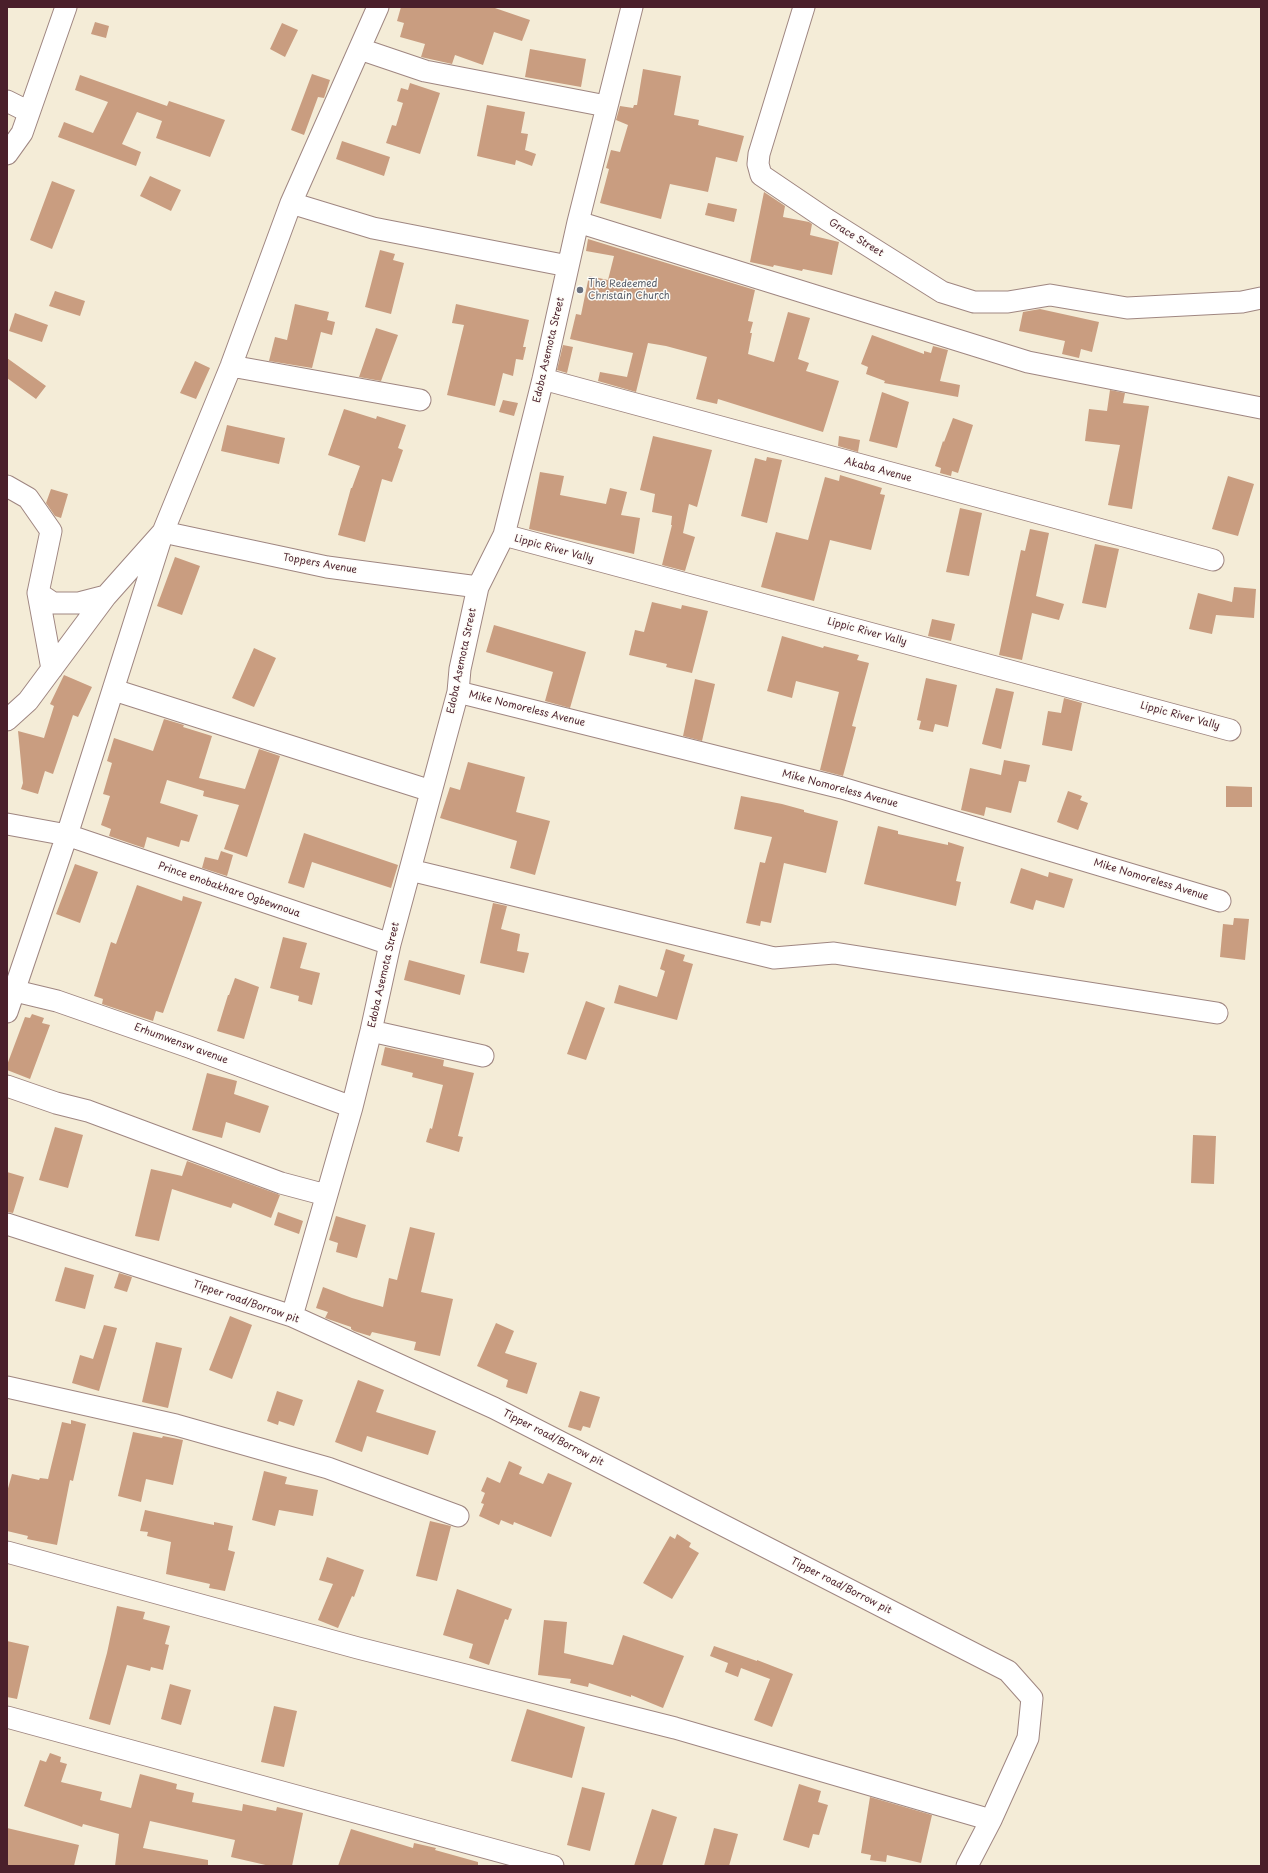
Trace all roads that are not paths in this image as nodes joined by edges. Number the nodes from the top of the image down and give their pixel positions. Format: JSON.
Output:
{"nodes":[{"id":1,"x":66,"y":7,"type":"edge"},
{"id":2,"x":378,"y":7,"type":"edge"},
{"id":3,"x":632,"y":7,"type":"edge"},
{"id":4,"x":804,"y":7,"type":"edge"},
{"id":5,"x":360,"y":49,"type":"junction"},
{"id":6,"x":7,"y":101,"type":"edge"},
{"id":7,"x":606,"y":106,"type":"junction"},
{"id":8,"x":29,"y":112,"type":"junction"},
{"id":9,"x":7,"y":154,"type":"edge"},
{"id":10,"x":291,"y":203,"type":"junction"},
{"id":11,"x":578,"y":222,"type":"junction"},
{"id":12,"x":568,"y":266,"type":"junction"},
{"id":13,"x":1261,"y":298,"type":"edge"},
{"id":14,"x":231,"y":366,"type":"junction"},
{"id":15,"x":543,"y":379,"type":"junction"},
{"id":16,"x":420,"y":400,"type":"dead end"},
{"id":17,"x":1261,"y":408,"type":"edge"},
{"id":18,"x":7,"y":486,"type":"edge"},
{"id":19,"x":163,"y":532,"type":"junction"},
{"id":20,"x":504,"y":535,"type":"junction"},
{"id":21,"x":1213,"y":560,"type":"dead end"},
{"id":22,"x":478,"y":587,"type":"junction"},
{"id":23,"x":38,"y":593,"type":"junction"},
{"id":24,"x":106,"y":596,"type":"junction"},
{"id":25,"x":52,"y":669,"type":"junction"},
{"id":26,"x":114,"y":690,"type":"junction"},
{"id":27,"x":458,"y":692,"type":"junction"},
{"id":28,"x":7,"y":720,"type":"edge"},
{"id":29,"x":1230,"y":730,"type":"dead end"},
{"id":30,"x":431,"y":791,"type":"junction"},
{"id":31,"x":7,"y":824,"type":"edge"},
{"id":32,"x":67,"y":835,"type":"junction"},
{"id":33,"x":410,"y":870,"type":"junction"},
{"id":34,"x":1220,"y":900,"type":"dead end"},
{"id":35,"x":390,"y":944,"type":"junction"},
{"id":36,"x":10,"y":990,"type":"edge"},
{"id":37,"x":7,"y":1012,"type":"edge"},
{"id":38,"x":1217,"y":1014,"type":"dead end"},
{"id":39,"x":371,"y":1031,"type":"junction"},
{"id":40,"x":483,"y":1056,"type":"dead end"},
{"id":41,"x":7,"y":1086,"type":"edge"},
{"id":42,"x":352,"y":1107,"type":"junction"},
{"id":43,"x":326,"y":1195,"type":"junction"},
{"id":44,"x":7,"y":1224,"type":"edge"},
{"id":45,"x":292,"y":1316,"type":"junction"},
{"id":46,"x":7,"y":1387,"type":"edge"},
{"id":47,"x":458,"y":1516,"type":"dead end"},
{"id":48,"x":7,"y":1552,"type":"edge"},
{"id":49,"x":7,"y":1717,"type":"edge"},
{"id":50,"x":991,"y":1820,"type":"junction"},
{"id":51,"x":553,"y":1866,"type":"edge"},
{"id":52,"x":967,"y":1866,"type":"edge"}],
"edges":[{"from":1,"to":8,"type":"street"},
{"from":2,"to":5,"type":"street"},
{"from":3,"to":7,"type":"street","name":"Edoba Asemota Street"},
{"from":4,"to":13,"type":"street","name":"Grace Street"},
{"from":5,"to":7,"type":"street"},
{"from":5,"to":10,"type":"street"},
{"from":6,"to":8,"type":"street"},
{"from":7,"to":11,"type":"street","name":"Edoba Asemota Street"},
{"from":8,"to":9,"type":"street"},
{"from":10,"to":12,"type":"street"},
{"from":10,"to":14,"type":"street"},
{"from":11,"to":12,"type":"street","name":"Edoba Asemota Street"},
{"from":11,"to":17,"type":"street"},
{"from":12,"to":15,"type":"street","name":"Edoba Asemota Street"},
{"from":14,"to":16,"type":"street"},
{"from":14,"to":19,"type":"street"},
{"from":15,"to":20,"type":"street","name":"Edoba Asemota Street"},
{"from":15,"to":21,"type":"street","name":"Akaba Avenue"},
{"from":18,"to":23,"type":"street"},
{"from":19,"to":22,"type":"street","name":"Toppers Avenue"},
{"from":19,"to":24,"type":"street"},
{"from":19,"to":26,"type":"street"},
{"from":20,"to":22,"type":"street","name":"Edoba Asemota Street"},
{"from":20,"to":29,"type":"street","name":"Lippic River Vally"},
{"from":22,"to":27,"type":"street","name":"Edoba Asemota Street"},
{"from":23,"to":24,"type":"street"},
{"from":23,"to":25,"type":"street"},
{"from":24,"to":25,"type":"street"},
{"from":25,"to":28,"type":"street"},
{"from":26,"to":30,"type":"street"},
{"from":26,"to":32,"type":"street"},
{"from":27,"to":30,"type":"street","name":"Edoba Asemota Street"},
{"from":27,"to":34,"type":"street","name":"Mike Nomoreless Avenue"},
{"from":30,"to":33,"type":"street","name":"Edoba Asemota Street"},
{"from":31,"to":32,"type":"street","name":"Prince enobakhare Ogbewnoua"},
{"from":32,"to":35,"type":"street","name":"Prince enobakhare Ogbewnoua"},
{"from":32,"to":36,"type":"street"},
{"from":33,"to":35,"type":"street","name":"Edoba Asemota Street"},
{"from":33,"to":38,"type":"street"},
{"from":35,"to":39,"type":"street","name":"Edoba Asemota Street"},
{"from":36,"to":37,"type":"street"},
{"from":36,"to":42,"type":"street","name":"Erhumwensw avenue"},
{"from":39,"to":40,"type":"street"},
{"from":39,"to":42,"type":"street","name":"Edoba Asemota Street"},
{"from":41,"to":43,"type":"street"},
{"from":42,"to":43,"type":"street","name":"Edoba Asemota Street"},
{"from":43,"to":45,"type":"street","name":"Edoba Asemota Street"},
{"from":44,"to":45,"type":"street","name":"Tipper road/Borrow pit"},
{"from":45,"to":50,"type":"street","name":"Tipper road/Borrow pit"},
{"from":46,"to":47,"type":"street"},
{"from":48,"to":50,"type":"street"},
{"from":49,"to":51,"type":"street"},
{"from":50,"to":52,"type":"street","name":"Tipper road/Borrow pit"}]}
